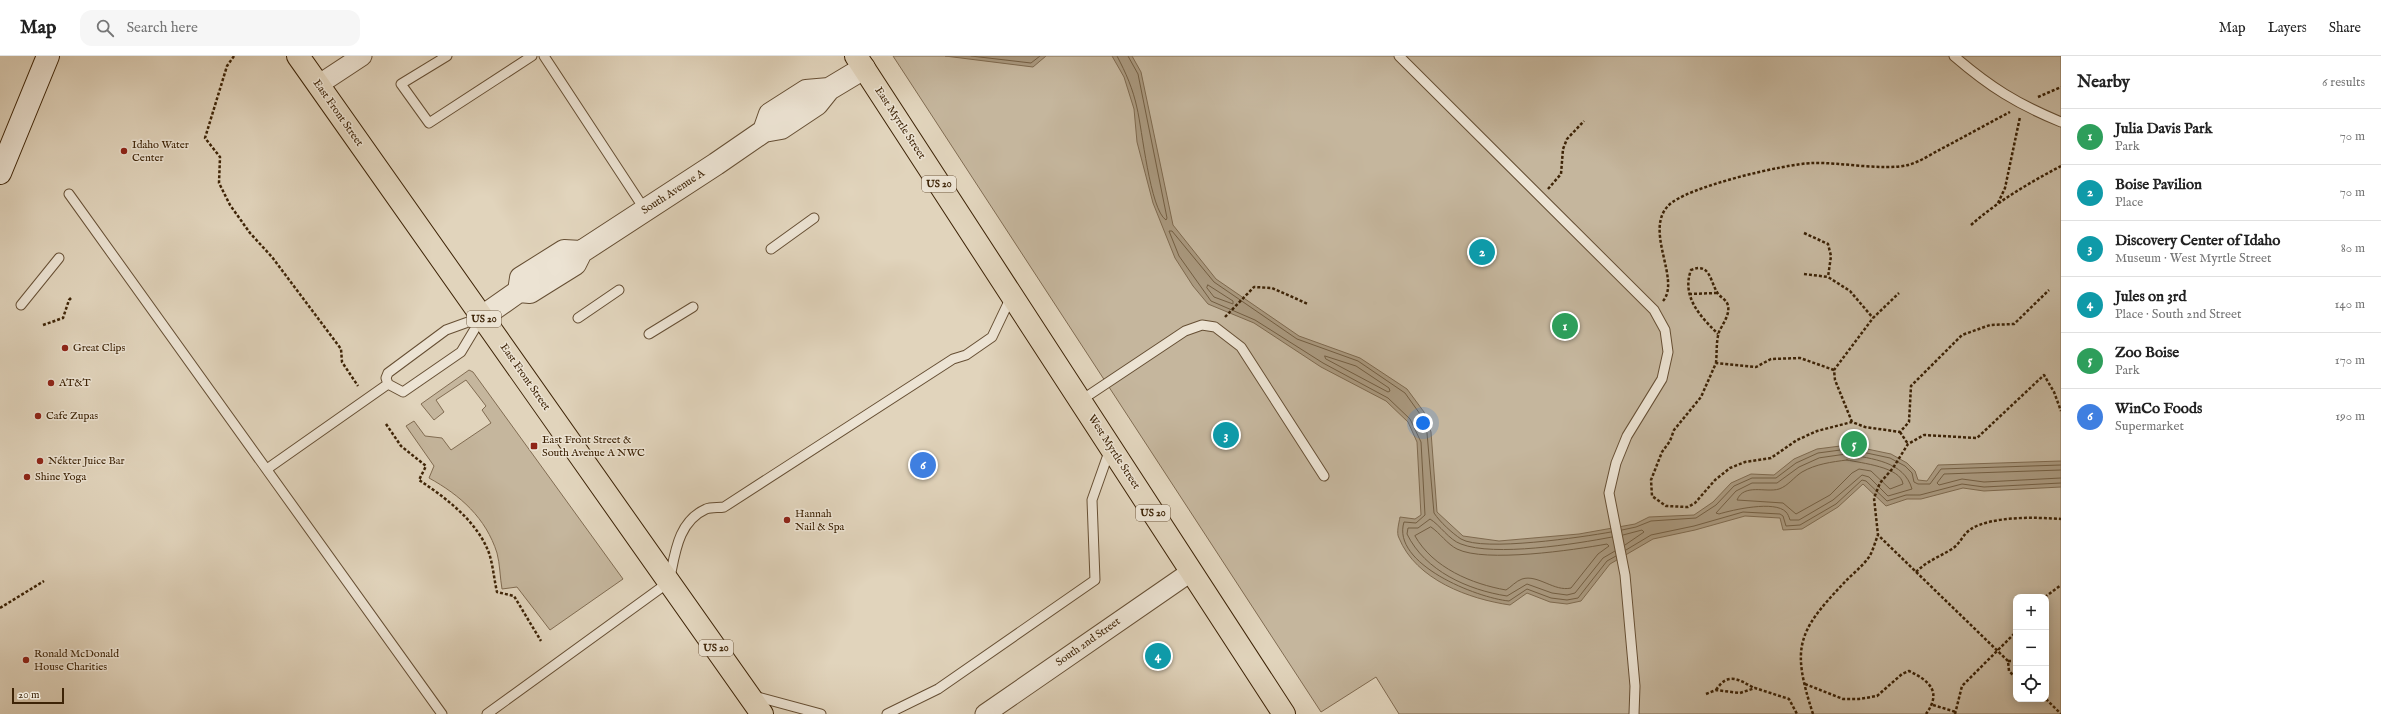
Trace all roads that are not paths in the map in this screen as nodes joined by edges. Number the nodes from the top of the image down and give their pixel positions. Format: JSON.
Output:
{"nodes":[{"id":1,"x":48,"y":56,"type":"edge"},
{"id":2,"x":298,"y":56,"type":"edge"},
{"id":3,"x":362,"y":56,"type":"edge"},
{"id":4,"x":447,"y":56,"type":"edge"},
{"id":5,"x":532,"y":56,"type":"edge"},
{"id":6,"x":544,"y":56,"type":"edge"},
{"id":7,"x":1399,"y":56,"type":"edge"},
{"id":8,"x":1954,"y":56,"type":"edge"},
{"id":9,"x":860,"y":62,"type":"edge"},
{"id":10,"x":318,"y":85,"type":"junction"},
{"id":11,"x":2061,"y":122,"type":"edge"},
{"id":12,"x":0,"y":173,"type":"edge"},
{"id":13,"x":69,"y":194,"type":"dead end"},
{"id":14,"x":645,"y":210,"type":"junction"},
{"id":15,"x":814,"y":218,"type":"dead end"},
{"id":16,"x":771,"y":249,"type":"dead end"},
{"id":17,"x":59,"y":258,"type":"dead end"},
{"id":18,"x":619,"y":290,"type":"dead end"},
{"id":19,"x":1017,"y":304,"type":"junction"},
{"id":20,"x":21,"y":305,"type":"dead end"},
{"id":21,"x":694,"y":307,"type":"dead end"},
{"id":22,"x":482,"y":316,"type":"junction"},
{"id":23,"x":578,"y":318,"type":"dead end"},
{"id":24,"x":649,"y":334,"type":"dead end"},
{"id":25,"x":388,"y":384,"type":"junction"},
{"id":26,"x":1080,"y":401,"type":"junction"},
{"id":27,"x":1111,"y":447,"type":"junction"},
{"id":28,"x":267,"y":469,"type":"junction"},
{"id":29,"x":1324,"y":476,"type":"dead end"},
{"id":30,"x":1192,"y":571,"type":"junction"},
{"id":31,"x":669,"y":582,"type":"junction"},
{"id":32,"x":749,"y":695,"type":"junction"},
{"id":33,"x":442,"y":714,"type":"edge"},
{"id":34,"x":487,"y":714,"type":"edge"},
{"id":35,"x":762,"y":714,"type":"edge"},
{"id":36,"x":821,"y":714,"type":"edge"},
{"id":37,"x":887,"y":714,"type":"edge"},
{"id":38,"x":985,"y":714,"type":"edge"},
{"id":39,"x":1284,"y":714,"type":"edge"},
{"id":40,"x":1634,"y":714,"type":"edge"}],
"edges":[{"from":1,"to":12,"type":"street"},
{"from":2,"to":10,"type":"main road","name":"East Front Street","number":"US 20"},
{"from":3,"to":10,"type":"street"},
{"from":4,"to":5,"type":"lane"},
{"from":6,"to":14,"type":"lane"},
{"from":7,"to":40,"type":"lane"},
{"from":8,"to":11,"type":"lane"},
{"from":9,"to":14,"type":"street","name":"South Avenue A"},
{"from":9,"to":19,"type":"main road","name":"East Myrtle Street","number":"US 20"},
{"from":10,"to":22,"type":"main road","name":"East Front Street","number":"US 20"},
{"from":13,"to":28,"type":"lane"},
{"from":14,"to":22,"type":"street","name":"South Avenue A"},
{"from":15,"to":16,"type":"lane"},
{"from":17,"to":20,"type":"lane"},
{"from":18,"to":23,"type":"lane"},
{"from":19,"to":26,"type":"main road","name":"West Myrtle Street","number":"US 20"},
{"from":19,"to":31,"type":"lane"},
{"from":21,"to":24,"type":"lane"},
{"from":22,"to":25,"type":"lane"},
{"from":22,"to":25,"type":"lane"},
{"from":22,"to":31,"type":"main road","name":"East Front Street","number":"US 20"},
{"from":25,"to":28,"type":"lane"},
{"from":26,"to":27,"type":"main road","name":"West Myrtle Street","number":"US 20"},
{"from":26,"to":29,"type":"lane"},
{"from":27,"to":30,"type":"main road","name":"West Myrtle Street","number":"US 20"},
{"from":27,"to":37,"type":"lane"},
{"from":28,"to":33,"type":"lane"},
{"from":30,"to":38,"type":"street","name":"South 2nd Street"},
{"from":30,"to":39,"type":"main road","name":"West Myrtle Street","number":"US 20"},
{"from":31,"to":32,"type":"main road","number":"US 20"},
{"from":31,"to":34,"type":"lane"},
{"from":32,"to":35,"type":"main road","number":"US 20"},
{"from":32,"to":36,"type":"lane"}]}
